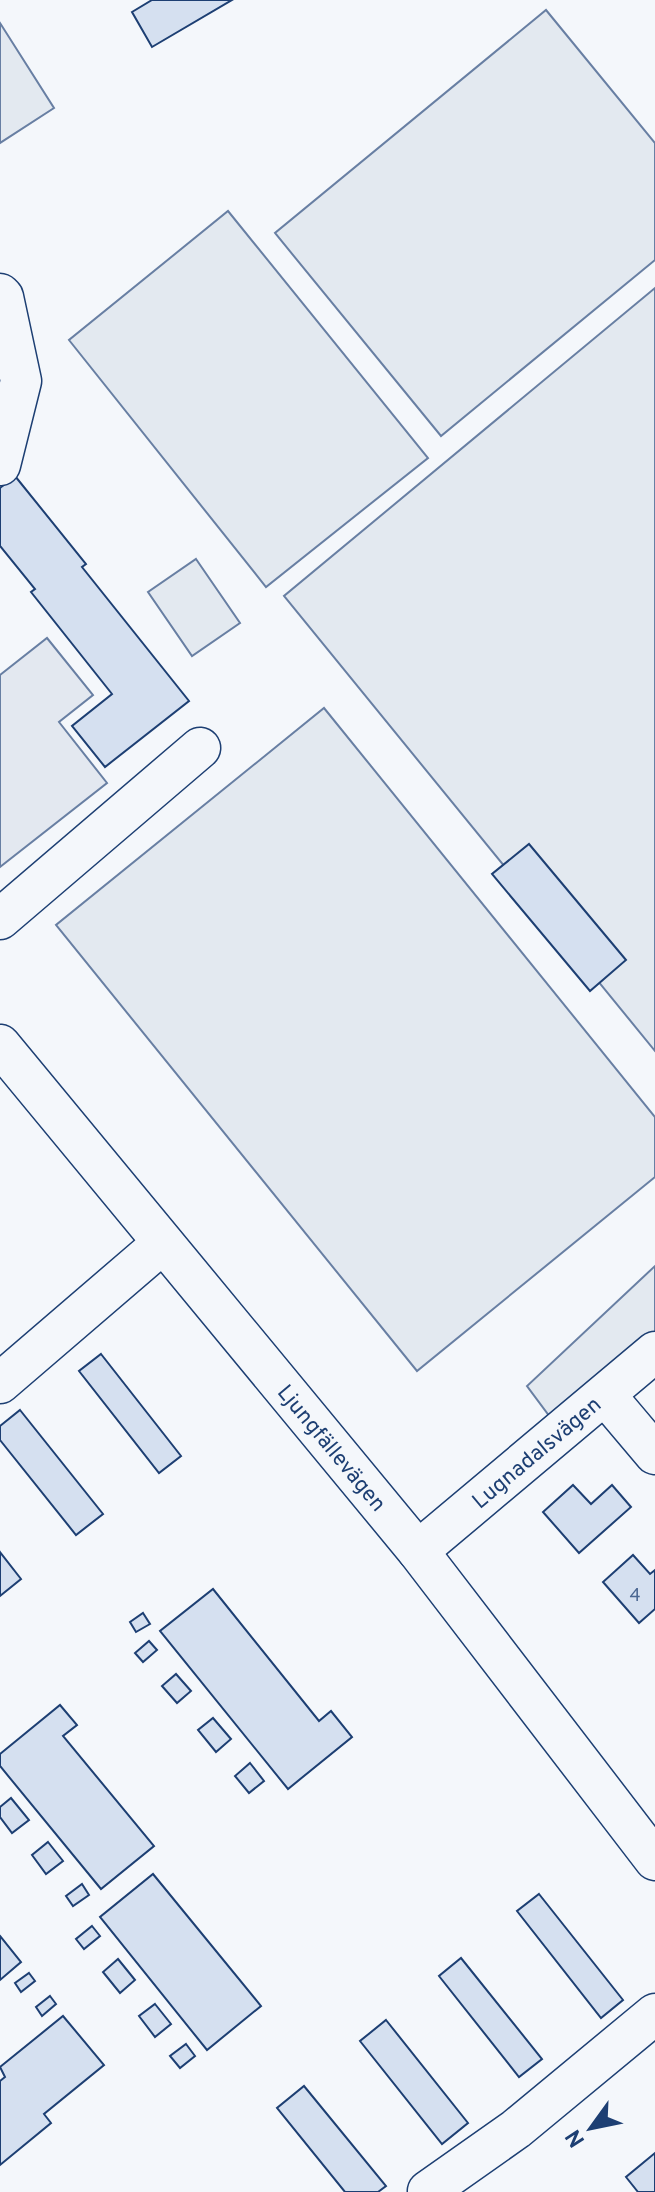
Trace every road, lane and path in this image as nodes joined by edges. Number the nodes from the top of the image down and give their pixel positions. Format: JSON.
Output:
{"nodes":[{"id":1,"x":0,"y":294,"type":"edge"},
{"id":2,"x":0,"y":465,"type":"edge"},
{"id":3,"x":200,"y":748,"type":"dead end"},
{"id":4,"x":0,"y":919,"type":"edge"},
{"id":5,"x":0,"y":1045,"type":"edge"},
{"id":6,"x":163,"y":1243,"type":"junction"},
{"id":7,"x":655,"y":1352,"type":"edge"},
{"id":8,"x":0,"y":1383,"type":"edge"},
{"id":9,"x":606,"y":1396,"type":"junction"},
{"id":10,"x":655,"y":1454,"type":"edge"},
{"id":11,"x":418,"y":1551,"type":"junction"},
{"id":12,"x":655,"y":1860,"type":"edge"},
{"id":13,"x":655,"y":2014,"type":"edge"},
{"id":14,"x":428,"y":2191,"type":"edge"}],
"edges":[{"from":1,"to":2,"type":"street"},
{"from":3,"to":4,"type":"street"},
{"from":5,"to":6,"type":"street","name":"Ljungfällevägen"},
{"from":6,"to":8,"type":"street"},
{"from":6,"to":11,"type":"street","name":"Ljungfällevägen"},
{"from":7,"to":9,"type":"street","name":"Lugnadalsvägen"},
{"from":9,"to":10,"type":"street"},
{"from":9,"to":11,"type":"street","name":"Lugnadalsvägen"},
{"from":11,"to":12,"type":"street","name":"Ljungfällevägen"},
{"from":13,"to":14,"type":"street"}]}
